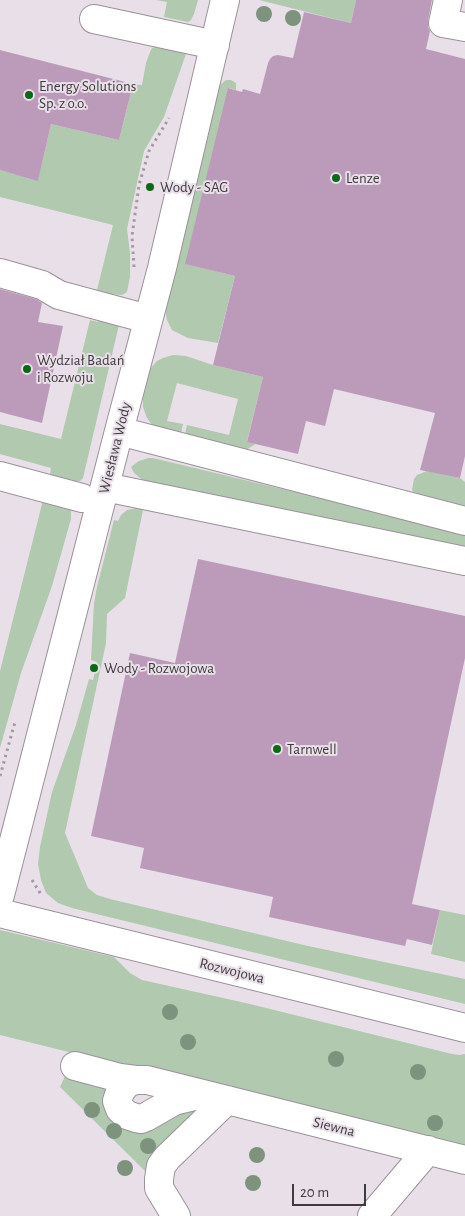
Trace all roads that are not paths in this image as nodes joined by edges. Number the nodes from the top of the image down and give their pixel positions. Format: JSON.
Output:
{"nodes":[{"id":1,"x":226,"y":0,"type":"edge"},
{"id":2,"x":448,"y":0,"type":"edge"},
{"id":3,"x":94,"y":19,"type":"dead end"},
{"id":4,"x":465,"y":26,"type":"edge"},
{"id":5,"x":215,"y":44,"type":"junction"},
{"id":6,"x":0,"y":273,"type":"edge"},
{"id":7,"x":148,"y":319,"type":"junction"},
{"id":8,"x":119,"y":431,"type":"junction"},
{"id":9,"x":0,"y":476,"type":"edge"},
{"id":10,"x":94,"y":492,"type":"junction"},
{"id":11,"x":465,"y":521,"type":"edge"},
{"id":12,"x":465,"y":561,"type":"edge"},
{"id":13,"x":0,"y":895,"type":"edge"},
{"id":14,"x":0,"y":913,"type":"edge"},
{"id":15,"x":465,"y":1028,"type":"edge"},
{"id":16,"x":74,"y":1066,"type":"dead end"},
{"id":17,"x":136,"y":1080,"type":"junction"},
{"id":18,"x":215,"y":1097,"type":"junction"},
{"id":19,"x":428,"y":1150,"type":"junction"},
{"id":20,"x":465,"y":1160,"type":"edge"},
{"id":21,"x":176,"y":1216,"type":"edge"},
{"id":22,"x":372,"y":1216,"type":"edge"}],
"edges":[{"from":1,"to":5,"type":"street","name":"Wiesława Wody"},
{"from":2,"to":4,"type":"street"},
{"from":3,"to":5,"type":"street"},
{"from":5,"to":7,"type":"street","name":"Wiesława Wody"},
{"from":6,"to":7,"type":"street"},
{"from":7,"to":8,"type":"street","name":"Wiesława Wody"},
{"from":8,"to":10,"type":"street","name":"Wiesława Wody"},
{"from":8,"to":11,"type":"street"},
{"from":9,"to":10,"type":"street"},
{"from":10,"to":12,"type":"street"},
{"from":10,"to":13,"type":"street","name":"Wiesława Wody"},
{"from":14,"to":15,"type":"street","name":"Rozwojowa"},
{"from":16,"to":17,"type":"street"},
{"from":17,"to":18,"type":"street","name":"Siewna"},
{"from":17,"to":18,"type":"street","name":"Siewna"},
{"from":18,"to":19,"type":"street","name":"Siewna"},
{"from":18,"to":21,"type":"street"},
{"from":19,"to":20,"type":"street","name":"Siewna"},
{"from":19,"to":22,"type":"street"}]}
